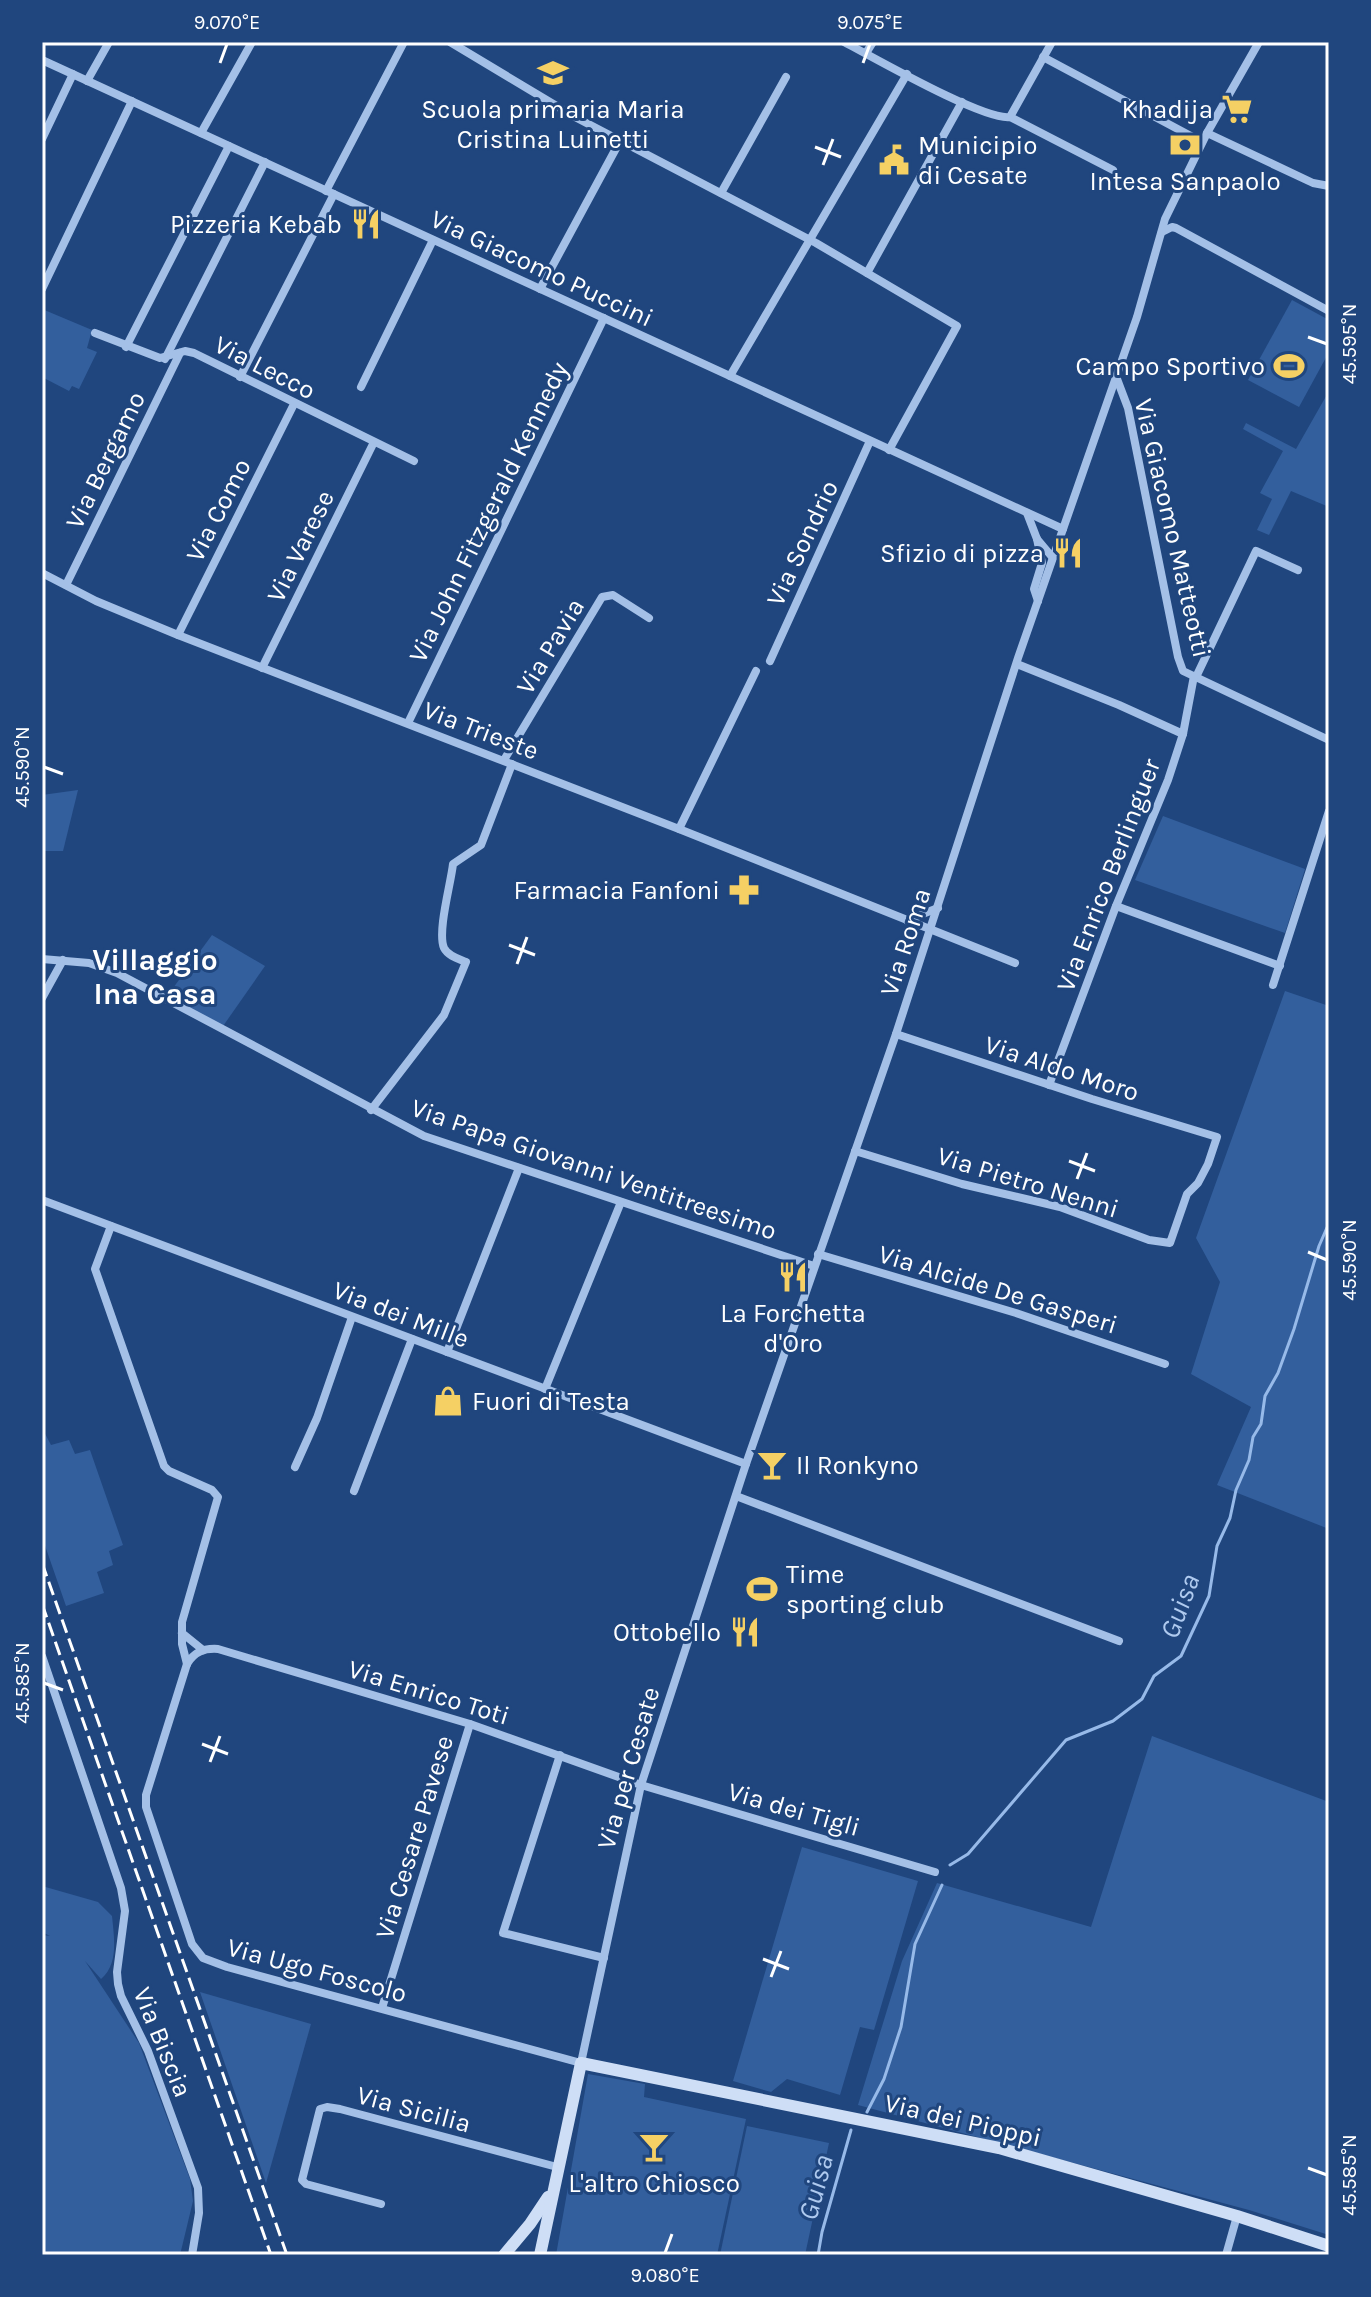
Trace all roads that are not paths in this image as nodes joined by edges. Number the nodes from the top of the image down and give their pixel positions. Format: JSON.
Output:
{"nodes":[{"id":1,"x":109,"y":42,"type":"edge"},
{"id":2,"x":252,"y":42,"type":"edge"},
{"id":3,"x":404,"y":42,"type":"edge"},
{"id":4,"x":450,"y":42,"type":"edge"},
{"id":5,"x":844,"y":42,"type":"edge"},
{"id":6,"x":873,"y":42,"type":"edge"},
{"id":7,"x":1052,"y":42,"type":"edge"},
{"id":8,"x":1259,"y":42,"type":"edge"},
{"id":9,"x":866,"y":53,"type":"junction"},
{"id":10,"x":1043,"y":57,"type":"junction"},
{"id":11,"x":42,"y":60,"type":"edge"},
{"id":12,"x":73,"y":74,"type":"junction"},
{"id":13,"x":907,"y":74,"type":"junction"},
{"id":14,"x":786,"y":77,"type":"dead end"},
{"id":15,"x":87,"y":81,"type":"junction"},
{"id":16,"x":132,"y":101,"type":"junction"},
{"id":17,"x":962,"y":102,"type":"junction"},
{"id":18,"x":1010,"y":117,"type":"junction"},
{"id":19,"x":201,"y":133,"type":"junction"},
{"id":20,"x":1204,"y":138,"type":"junction"},
{"id":21,"x":42,"y":139,"type":"edge"},
{"id":22,"x":620,"y":141,"type":"junction"},
{"id":23,"x":229,"y":146,"type":"junction"},
{"id":24,"x":265,"y":162,"type":"junction"},
{"id":25,"x":1113,"y":170,"type":"dead end"},
{"id":26,"x":1329,"y":186,"type":"edge"},
{"id":27,"x":330,"y":192,"type":"junction"},
{"id":28,"x":721,"y":193,"type":"junction"},
{"id":29,"x":1168,"y":213,"type":"junction"},
{"id":30,"x":1172,"y":227,"type":"junction"},
{"id":31,"x":1162,"y":232,"type":"junction"},
{"id":32,"x":433,"y":240,"type":"junction"},
{"id":33,"x":811,"y":240,"type":"junction"},
{"id":34,"x":867,"y":273,"type":"junction"},
{"id":35,"x":42,"y":289,"type":"edge"},
{"id":36,"x":540,"y":289,"type":"junction"},
{"id":37,"x":1329,"y":311,"type":"edge"},
{"id":38,"x":604,"y":318,"type":"junction"},
{"id":39,"x":95,"y":333,"type":"dead end"},
{"id":40,"x":126,"y":347,"type":"junction"},
{"id":41,"x":180,"y":352,"type":"junction"},
{"id":42,"x":165,"y":359,"type":"junction"},
{"id":43,"x":730,"y":376,"type":"junction"},
{"id":44,"x":240,"y":377,"type":"junction"},
{"id":45,"x":1116,"y":378,"type":"junction"},
{"id":46,"x":361,"y":387,"type":"dead end"},
{"id":47,"x":294,"y":404,"type":"junction"},
{"id":48,"x":870,"y":441,"type":"junction"},
{"id":49,"x":374,"y":442,"type":"junction"},
{"id":50,"x":889,"y":450,"type":"junction"},
{"id":51,"x":414,"y":461,"type":"dead end"},
{"id":52,"x":1026,"y":513,"type":"junction"},
{"id":53,"x":1063,"y":529,"type":"junction"},
{"id":54,"x":1037,"y":539,"type":"junction"},
{"id":55,"x":1053,"y":558,"type":"junction"},
{"id":56,"x":1298,"y":570,"type":"dead end"},
{"id":57,"x":42,"y":573,"type":"edge"},
{"id":58,"x":66,"y":585,"type":"junction"},
{"id":59,"x":1038,"y":601,"type":"junction"},
{"id":60,"x":649,"y":618,"type":"dead end"},
{"id":61,"x":178,"y":635,"type":"junction"},
{"id":62,"x":770,"y":661,"type":"dead end"},
{"id":63,"x":1017,"y":664,"type":"junction"},
{"id":64,"x":262,"y":668,"type":"junction"},
{"id":65,"x":756,"y":671,"type":"dead end"},
{"id":66,"x":1196,"y":675,"type":"junction"},
{"id":67,"x":408,"y":723,"type":"junction"},
{"id":68,"x":1183,"y":734,"type":"junction"},
{"id":69,"x":1329,"y":740,"type":"edge"},
{"id":70,"x":508,"y":762,"type":"junction"},
{"id":71,"x":1329,"y":811,"type":"edge"},
{"id":72,"x":679,"y":829,"type":"junction"},
{"id":73,"x":1116,"y":906,"type":"junction"},
{"id":74,"x":938,"y":908,"type":"junction"},
{"id":75,"x":907,"y":920,"type":"junction"},
{"id":76,"x":930,"y":929,"type":"junction"},
{"id":77,"x":42,"y":959,"type":"edge"},
{"id":78,"x":63,"y":960,"type":"junction"},
{"id":79,"x":1015,"y":963,"type":"dead end"},
{"id":80,"x":1280,"y":966,"type":"junction"},
{"id":81,"x":1273,"y":985,"type":"dead end"},
{"id":82,"x":42,"y":998,"type":"edge"},
{"id":83,"x":896,"y":1034,"type":"junction"},
{"id":84,"x":1049,"y":1085,"type":"junction"},
{"id":85,"x":371,"y":1110,"type":"junction"},
{"id":86,"x":1217,"y":1137,"type":"joint"},
{"id":87,"x":855,"y":1151,"type":"junction"},
{"id":88,"x":519,"y":1168,"type":"junction"},
{"id":89,"x":42,"y":1200,"type":"edge"},
{"id":90,"x":621,"y":1202,"type":"junction"},
{"id":91,"x":111,"y":1226,"type":"junction"},
{"id":92,"x":818,"y":1254,"type":"junction"},
{"id":93,"x":814,"y":1266,"type":"junction"},
{"id":94,"x":352,"y":1317,"type":"junction"},
{"id":95,"x":412,"y":1339,"type":"junction"},
{"id":96,"x":447,"y":1352,"type":"junction"},
{"id":97,"x":1165,"y":1364,"type":"dead end"},
{"id":98,"x":779,"y":1366,"type":"joint"},
{"id":99,"x":545,"y":1389,"type":"junction"},
{"id":100,"x":746,"y":1464,"type":"junction"},
{"id":101,"x":295,"y":1467,"type":"dead end"},
{"id":102,"x":354,"y":1491,"type":"dead end"},
{"id":103,"x":736,"y":1496,"type":"junction"},
{"id":104,"x":181,"y":1632,"type":"junction"},
{"id":105,"x":1119,"y":1641,"type":"dead end"},
{"id":106,"x":203,"y":1650,"type":"junction"},
{"id":107,"x":42,"y":1656,"type":"edge"},
{"id":108,"x":187,"y":1664,"type":"junction"},
{"id":109,"x":470,"y":1724,"type":"junction"},
{"id":110,"x":560,"y":1755,"type":"junction"},
{"id":111,"x":641,"y":1785,"type":"junction"},
{"id":112,"x":935,"y":1872,"type":"dead end"},
{"id":113,"x":604,"y":1958,"type":"junction"},
{"id":114,"x":382,"y":2008,"type":"junction"},
{"id":115,"x":581,"y":2063,"type":"junction"},
{"id":116,"x":557,"y":2167,"type":"junction"},
{"id":117,"x":552,"y":2191,"type":"junction"},
{"id":118,"x":381,"y":2204,"type":"dead end"},
{"id":119,"x":1237,"y":2216,"type":"junction"},
{"id":120,"x":1329,"y":2246,"type":"edge"},
{"id":121,"x":192,"y":2255,"type":"edge"},
{"id":122,"x":509,"y":2255,"type":"edge"},
{"id":123,"x":540,"y":2255,"type":"edge"},
{"id":124,"x":1226,"y":2255,"type":"edge"}],
"edges":[{"from":1,"to":15,"type":"street"},
{"from":2,"to":19,"type":"street"},
{"from":3,"to":27,"type":"street"},
{"from":4,"to":22,"type":"street"},
{"from":5,"to":9,"type":"street"},
{"from":6,"to":9,"type":"street"},
{"from":7,"to":10,"type":"street"},
{"from":8,"to":20,"type":"street","name":"Via Roma"},
{"from":9,"to":13,"type":"street"},
{"from":10,"to":18,"type":"street"},
{"from":10,"to":20,"type":"street"},
{"from":11,"to":12,"type":"street","name":"Via Giacomo Puccini"},
{"from":12,"to":15,"type":"street","name":"Via Giacomo Puccini"},
{"from":12,"to":21,"type":"street"},
{"from":13,"to":17,"type":"street"},
{"from":13,"to":33,"type":"street"},
{"from":14,"to":28,"type":"street"},
{"from":15,"to":16,"type":"street","name":"Via Giacomo Puccini"},
{"from":16,"to":19,"type":"street","name":"Via Giacomo Puccini"},
{"from":16,"to":35,"type":"street"},
{"from":17,"to":18,"type":"street"},
{"from":17,"to":34,"type":"street"},
{"from":18,"to":25,"type":"street"},
{"from":19,"to":23,"type":"street","name":"Via Giacomo Puccini"},
{"from":20,"to":26,"type":"street"},
{"from":20,"to":29,"type":"street","name":"Via Roma"},
{"from":22,"to":28,"type":"street"},
{"from":22,"to":36,"type":"street"},
{"from":23,"to":24,"type":"street","name":"Via Giacomo Puccini"},
{"from":23,"to":40,"type":"street"},
{"from":24,"to":27,"type":"street","name":"Via Giacomo Puccini"},
{"from":24,"to":42,"type":"street"},
{"from":27,"to":32,"type":"street","name":"Via Giacomo Puccini"},
{"from":27,"to":44,"type":"street"},
{"from":28,"to":33,"type":"street"},
{"from":29,"to":30,"type":"street"},
{"from":29,"to":31,"type":"street","name":"Via Roma"},
{"from":30,"to":31,"type":"street"},
{"from":30,"to":37,"type":"street"},
{"from":31,"to":45,"type":"street","name":"Via Roma"},
{"from":32,"to":36,"type":"street","name":"Via Giacomo Puccini"},
{"from":32,"to":46,"type":"street"},
{"from":33,"to":34,"type":"street"},
{"from":33,"to":43,"type":"street"},
{"from":34,"to":50,"type":"street"},
{"from":36,"to":38,"type":"street","name":"Via Giacomo Puccini"},
{"from":38,"to":43,"type":"street","name":"Via Giacomo Puccini"},
{"from":38,"to":67,"type":"street","name":"Via John Fitzgerald Kennedy"},
{"from":39,"to":40,"type":"street"},
{"from":40,"to":42,"type":"street"},
{"from":41,"to":42,"type":"street","name":"Via Lecco"},
{"from":41,"to":44,"type":"street","name":"Via Lecco"},
{"from":41,"to":58,"type":"street","name":"Via Bergamo"},
{"from":43,"to":48,"type":"street","name":"Via Giacomo Puccini"},
{"from":44,"to":47,"type":"street","name":"Via Lecco"},
{"from":45,"to":53,"type":"street","name":"Via Roma"},
{"from":45,"to":66,"type":"street","name":"Via Giacomo Matteotti"},
{"from":47,"to":49,"type":"street","name":"Via Lecco"},
{"from":47,"to":61,"type":"street","name":"Via Como"},
{"from":48,"to":50,"type":"street","name":"Via Giacomo Puccini"},
{"from":48,"to":62,"type":"street","name":"Via Sondrio"},
{"from":49,"to":51,"type":"street","name":"Via Lecco"},
{"from":49,"to":64,"type":"street","name":"Via Varese"},
{"from":50,"to":52,"type":"street","name":"Via Giacomo Puccini"},
{"from":52,"to":53,"type":"street","name":"Via Giacomo Puccini"},
{"from":52,"to":54,"type":"street"},
{"from":53,"to":55,"type":"street","name":"Via Roma"},
{"from":54,"to":55,"type":"street"},
{"from":54,"to":59,"type":"street"},
{"from":55,"to":59,"type":"street","name":"Via Roma"},
{"from":56,"to":66,"type":"street","name":"Via Enrico Berlinguer"},
{"from":57,"to":58,"type":"street","name":"Via Trieste"},
{"from":58,"to":61,"type":"street","name":"Via Trieste"},
{"from":59,"to":63,"type":"street","name":"Via Roma"},
{"from":60,"to":70,"type":"street","name":"Via Pavia"},
{"from":61,"to":64,"type":"street","name":"Via Trieste"},
{"from":63,"to":68,"type":"street"},
{"from":63,"to":74,"type":"street","name":"Via Roma"},
{"from":64,"to":67,"type":"street","name":"Via Trieste"},
{"from":65,"to":72,"type":"street"},
{"from":66,"to":68,"type":"street","name":"Via Enrico Berlinguer"},
{"from":66,"to":69,"type":"street","name":"Via Giacomo Matteotti"},
{"from":67,"to":70,"type":"street","name":"Via Trieste"},
{"from":68,"to":73,"type":"street","name":"Via Enrico Berlinguer"},
{"from":70,"to":72,"type":"street","name":"Via Trieste"},
{"from":70,"to":85,"type":"street","name":"Via Pavia"},
{"from":71,"to":80,"type":"street"},
{"from":72,"to":75,"type":"street","name":"Via Trieste"},
{"from":73,"to":80,"type":"street"},
{"from":73,"to":84,"type":"street","name":"Via Enrico Berlinguer"},
{"from":74,"to":75,"type":"street"},
{"from":74,"to":76,"type":"street","name":"Via Roma"},
{"from":75,"to":76,"type":"street","name":"Via Trieste"},
{"from":76,"to":79,"type":"street","name":"Via Trieste"},
{"from":76,"to":83,"type":"street","name":"Via Roma"},
{"from":77,"to":78,"type":"street","name":"Via Papa Giovanni Ventitreesimo"},
{"from":78,"to":82,"type":"street"},
{"from":78,"to":85,"type":"street","name":"Via Papa Giovanni Ventitreesimo"},
{"from":80,"to":81,"type":"street"},
{"from":83,"to":84,"type":"street","name":"Via Aldo Moro"},
{"from":83,"to":87,"type":"street","name":"Via Roma"},
{"from":84,"to":86,"type":"street","name":"Via Aldo Moro"},
{"from":85,"to":88,"type":"street","name":"Via Papa Giovanni Ventitreesimo"},
{"from":86,"to":87,"type":"street","name":"Via Pietro Nenni"},
{"from":87,"to":92,"type":"street","name":"Via Roma"},
{"from":88,"to":90,"type":"street","name":"Via Papa Giovanni Ventitreesimo"},
{"from":88,"to":96,"type":"street"},
{"from":89,"to":91,"type":"street","name":"Via dei Mille"},
{"from":90,"to":93,"type":"street","name":"Via Papa Giovanni Ventitreesimo"},
{"from":90,"to":99,"type":"street"},
{"from":91,"to":94,"type":"street","name":"Via dei Mille"},
{"from":91,"to":104,"type":"street","name":"Via Ugo Foscolo"},
{"from":92,"to":93,"type":"street","name":"Via Roma"},
{"from":92,"to":97,"type":"street","name":"Via Alcide De Gasperi"},
{"from":93,"to":98,"type":"street","name":"Via Roma"},
{"from":94,"to":95,"type":"street","name":"Via dei Mille"},
{"from":94,"to":101,"type":"street"},
{"from":95,"to":96,"type":"street","name":"Via dei Mille"},
{"from":95,"to":102,"type":"street"},
{"from":96,"to":99,"type":"street","name":"Via dei Mille"},
{"from":98,"to":100,"type":"street","name":"Via per Cesate"},
{"from":99,"to":100,"type":"street","name":"Via dei Mille"},
{"from":100,"to":103,"type":"street","name":"Via per Cesate"},
{"from":103,"to":105,"type":"street"},
{"from":103,"to":111,"type":"street","name":"Via per Cesate"},
{"from":104,"to":106,"type":"street"},
{"from":104,"to":108,"type":"street","name":"Via Ugo Foscolo"},
{"from":106,"to":108,"type":"street"},
{"from":106,"to":109,"type":"street","name":"Via Enrico Toti"},
{"from":107,"to":121,"type":"street","name":"Via Biscia"},
{"from":108,"to":114,"type":"street","name":"Via Ugo Foscolo"},
{"from":109,"to":110,"type":"street","name":"Via Enrico Toti"},
{"from":109,"to":114,"type":"street","name":"Via Cesare Pavese"},
{"from":110,"to":111,"type":"street","name":"Via Enrico Toti"},
{"from":110,"to":113,"type":"street"},
{"from":111,"to":112,"type":"street","name":"Via dei Tigli"},
{"from":111,"to":113,"type":"street","name":"Via per Cesate"},
{"from":113,"to":115,"type":"street","name":"Via per Cesate"},
{"from":114,"to":115,"type":"street","name":"Via Ugo Foscolo"},
{"from":115,"to":116,"type":"street","name":"Via per Cesate"},
{"from":115,"to":119,"type":"street","name":"Via dei Pioppi"},
{"from":116,"to":117,"type":"street","name":"Via per Cesate"},
{"from":116,"to":118,"type":"street","name":"Via Sicilia"},
{"from":117,"to":122,"type":"street","name":"Via per Cesate"},
{"from":117,"to":123,"type":"street","name":"Via per Cesate"},
{"from":119,"to":120,"type":"street","name":"Via dei Pioppi"},
{"from":119,"to":124,"type":"street"}]}
